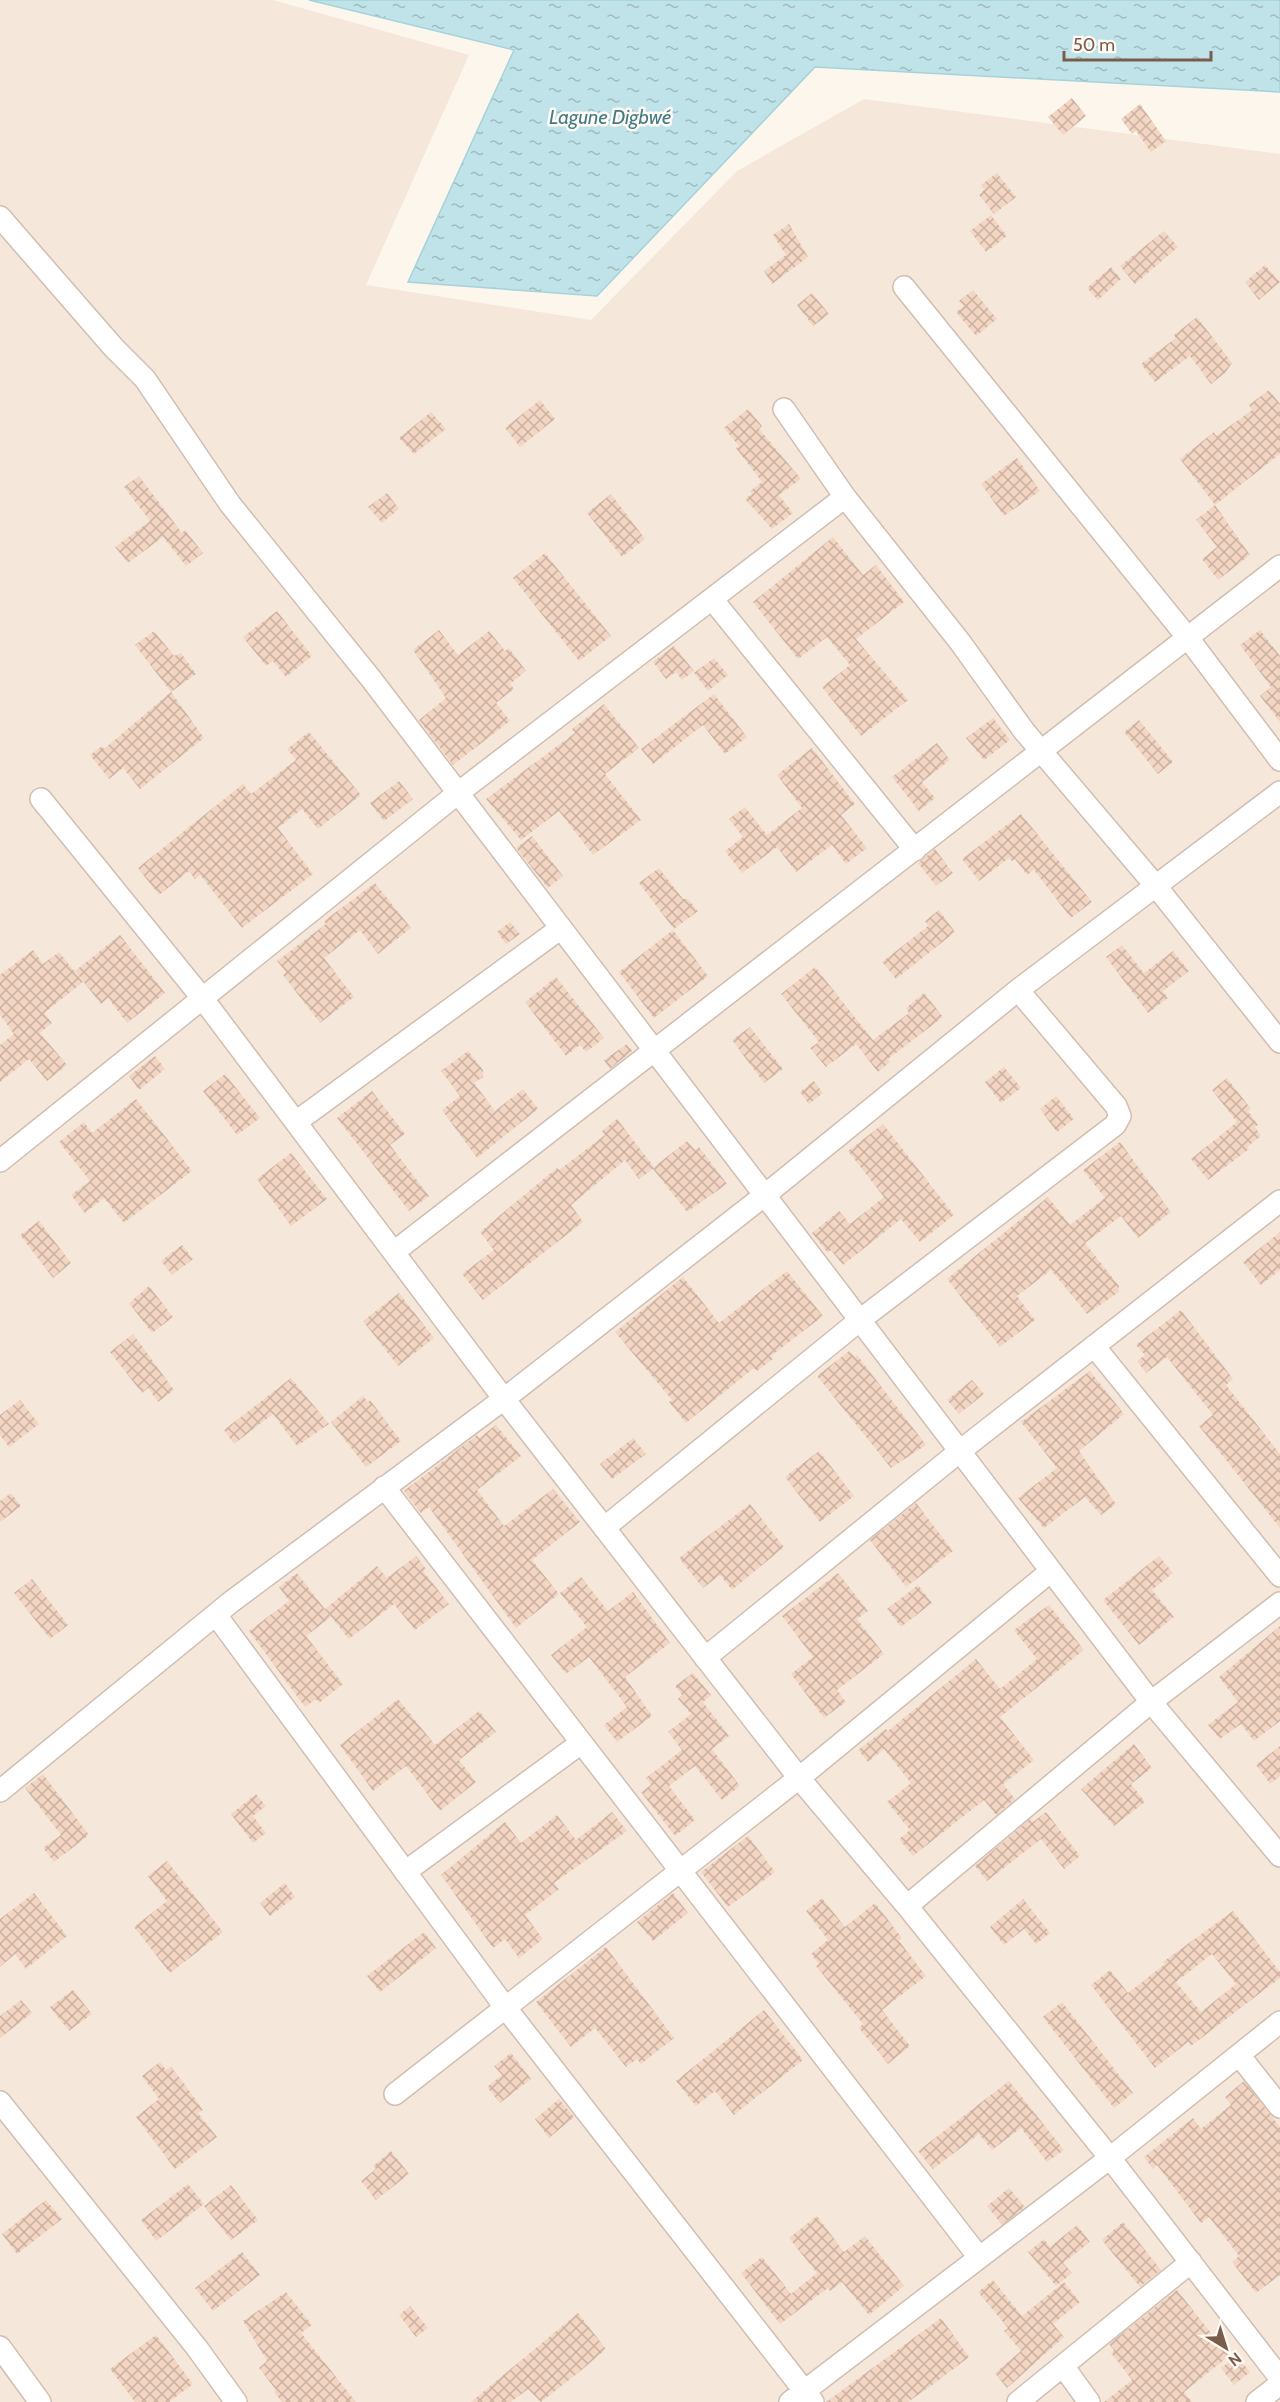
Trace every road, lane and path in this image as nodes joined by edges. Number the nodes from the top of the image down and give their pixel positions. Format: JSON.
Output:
{"nodes":[{"id":1,"x":0,"y":217,"type":"edge"},
{"id":2,"x":904,"y":287,"type":"dead end"},
{"id":3,"x":784,"y":409,"type":"dead end"},
{"id":4,"x":845,"y":497,"type":"junction"},
{"id":5,"x":1280,"y":566,"type":"edge"},
{"id":6,"x":712,"y":599,"type":"junction"},
{"id":7,"x":1188,"y":638,"type":"junction"},
{"id":8,"x":1041,"y":752,"type":"junction"},
{"id":9,"x":1280,"y":760,"type":"edge"},
{"id":10,"x":1280,"y":792,"type":"edge"},
{"id":11,"x":458,"y":793,"type":"junction"},
{"id":12,"x":41,"y":799,"type":"dead end"},
{"id":13,"x":915,"y":850,"type":"junction"},
{"id":14,"x":1155,"y":885,"type":"junction"},
{"id":15,"x":561,"y":928,"type":"junction"},
{"id":16,"x":1018,"y":990,"type":"junction"},
{"id":17,"x":204,"y":999,"type":"junction"},
{"id":18,"x":1280,"y":1042,"type":"edge"},
{"id":19,"x":656,"y":1052,"type":"junction"},
{"id":20,"x":296,"y":1122,"type":"junction"},
{"id":21,"x":0,"y":1161,"type":"edge"},
{"id":22,"x":765,"y":1195,"type":"junction"},
{"id":23,"x":1280,"y":1201,"type":"edge"},
{"id":24,"x":394,"y":1252,"type":"junction"},
{"id":25,"x":860,"y":1320,"type":"junction"},
{"id":26,"x":1094,"y":1346,"type":"junction"},
{"id":27,"x":504,"y":1399,"type":"junction"},
{"id":28,"x":960,"y":1450,"type":"junction"},
{"id":29,"x":384,"y":1487,"type":"junction"},
{"id":30,"x":604,"y":1528,"type":"junction"},
{"id":31,"x":1051,"y":1571,"type":"junction"},
{"id":32,"x":1280,"y":1576,"type":"edge"},
{"id":33,"x":1280,"y":1603,"type":"edge"},
{"id":34,"x":216,"y":1615,"type":"junction"},
{"id":35,"x":705,"y":1658,"type":"junction"},
{"id":36,"x":1151,"y":1702,"type":"junction"},
{"id":37,"x":581,"y":1743,"type":"junction"},
{"id":38,"x":799,"y":1778,"type":"junction"},
{"id":39,"x":0,"y":1791,"type":"edge"},
{"id":40,"x":1280,"y":1856,"type":"edge"},
{"id":41,"x":679,"y":1870,"type":"junction"},
{"id":42,"x":405,"y":1872,"type":"junction"},
{"id":43,"x":907,"y":1906,"type":"junction"},
{"id":44,"x":505,"y":2007,"type":"junction"},
{"id":45,"x":1280,"y":2022,"type":"edge"},
{"id":46,"x":1239,"y":2055,"type":"junction"},
{"id":47,"x":395,"y":2094,"type":"dead end"},
{"id":48,"x":0,"y":2102,"type":"edge"},
{"id":49,"x":1280,"y":2107,"type":"edge"},
{"id":50,"x":1110,"y":2158,"type":"junction"},
{"id":51,"x":978,"y":2256,"type":"junction"},
{"id":52,"x":1191,"y":2262,"type":"junction"},
{"id":53,"x":0,"y":2347,"type":"edge"},
{"id":54,"x":1063,"y":2366,"type":"junction"},
{"id":55,"x":1280,"y":2378,"type":"edge"},
{"id":56,"x":1280,"y":2384,"type":"edge"},
{"id":57,"x":802,"y":2398,"type":"edge"},
{"id":58,"x":40,"y":2402,"type":"edge"},
{"id":59,"x":236,"y":2402,"type":"edge"},
{"id":60,"x":1018,"y":2402,"type":"edge"},
{"id":61,"x":1089,"y":2402,"type":"edge"},
{"id":62,"x":1257,"y":2402,"type":"edge"}],
"edges":[{"from":1,"to":11,"type":"street"},
{"from":2,"to":7,"type":"street"},
{"from":3,"to":4,"type":"street"},
{"from":4,"to":6,"type":"street"},
{"from":4,"to":8,"type":"street"},
{"from":5,"to":7,"type":"street"},
{"from":6,"to":11,"type":"street"},
{"from":6,"to":13,"type":"street"},
{"from":7,"to":8,"type":"street"},
{"from":7,"to":9,"type":"street"},
{"from":8,"to":13,"type":"street"},
{"from":8,"to":14,"type":"street"},
{"from":10,"to":14,"type":"street"},
{"from":11,"to":15,"type":"street"},
{"from":11,"to":17,"type":"street"},
{"from":12,"to":17,"type":"street"},
{"from":13,"to":19,"type":"street"},
{"from":14,"to":16,"type":"street"},
{"from":14,"to":18,"type":"street"},
{"from":15,"to":19,"type":"street"},
{"from":15,"to":20,"type":"street"},
{"from":16,"to":22,"type":"street"},
{"from":16,"to":25,"type":"street"},
{"from":17,"to":20,"type":"street"},
{"from":17,"to":21,"type":"street"},
{"from":19,"to":22,"type":"street"},
{"from":19,"to":24,"type":"street"},
{"from":20,"to":24,"type":"street"},
{"from":22,"to":25,"type":"street"},
{"from":22,"to":27,"type":"street"},
{"from":23,"to":26,"type":"street"},
{"from":24,"to":27,"type":"street"},
{"from":25,"to":28,"type":"street"},
{"from":25,"to":30,"type":"street"},
{"from":26,"to":28,"type":"street"},
{"from":26,"to":32,"type":"street"},
{"from":27,"to":29,"type":"street"},
{"from":27,"to":30,"type":"street"},
{"from":28,"to":31,"type":"street"},
{"from":28,"to":35,"type":"street"},
{"from":29,"to":34,"type":"street"},
{"from":29,"to":37,"type":"street"},
{"from":30,"to":35,"type":"street"},
{"from":31,"to":36,"type":"street"},
{"from":31,"to":38,"type":"street"},
{"from":33,"to":36,"type":"street"},
{"from":34,"to":39,"type":"street"},
{"from":34,"to":42,"type":"street"},
{"from":35,"to":38,"type":"street"},
{"from":36,"to":40,"type":"street"},
{"from":36,"to":43,"type":"street"},
{"from":37,"to":41,"type":"street"},
{"from":37,"to":42,"type":"street"},
{"from":38,"to":41,"type":"street"},
{"from":38,"to":43,"type":"street"},
{"from":41,"to":44,"type":"street"},
{"from":41,"to":51,"type":"street"},
{"from":42,"to":44,"type":"street"},
{"from":43,"to":50,"type":"street"},
{"from":44,"to":47,"type":"street"},
{"from":44,"to":57,"type":"street"},
{"from":45,"to":46,"type":"street"},
{"from":46,"to":49,"type":"street"},
{"from":46,"to":50,"type":"street"},
{"from":48,"to":59,"type":"street"},
{"from":50,"to":51,"type":"street"},
{"from":50,"to":52,"type":"street"},
{"from":51,"to":57,"type":"street"},
{"from":52,"to":54,"type":"street"},
{"from":52,"to":55,"type":"street"},
{"from":53,"to":58,"type":"street"},
{"from":54,"to":60,"type":"street"},
{"from":54,"to":61,"type":"street"},
{"from":56,"to":62,"type":"street"}]}
